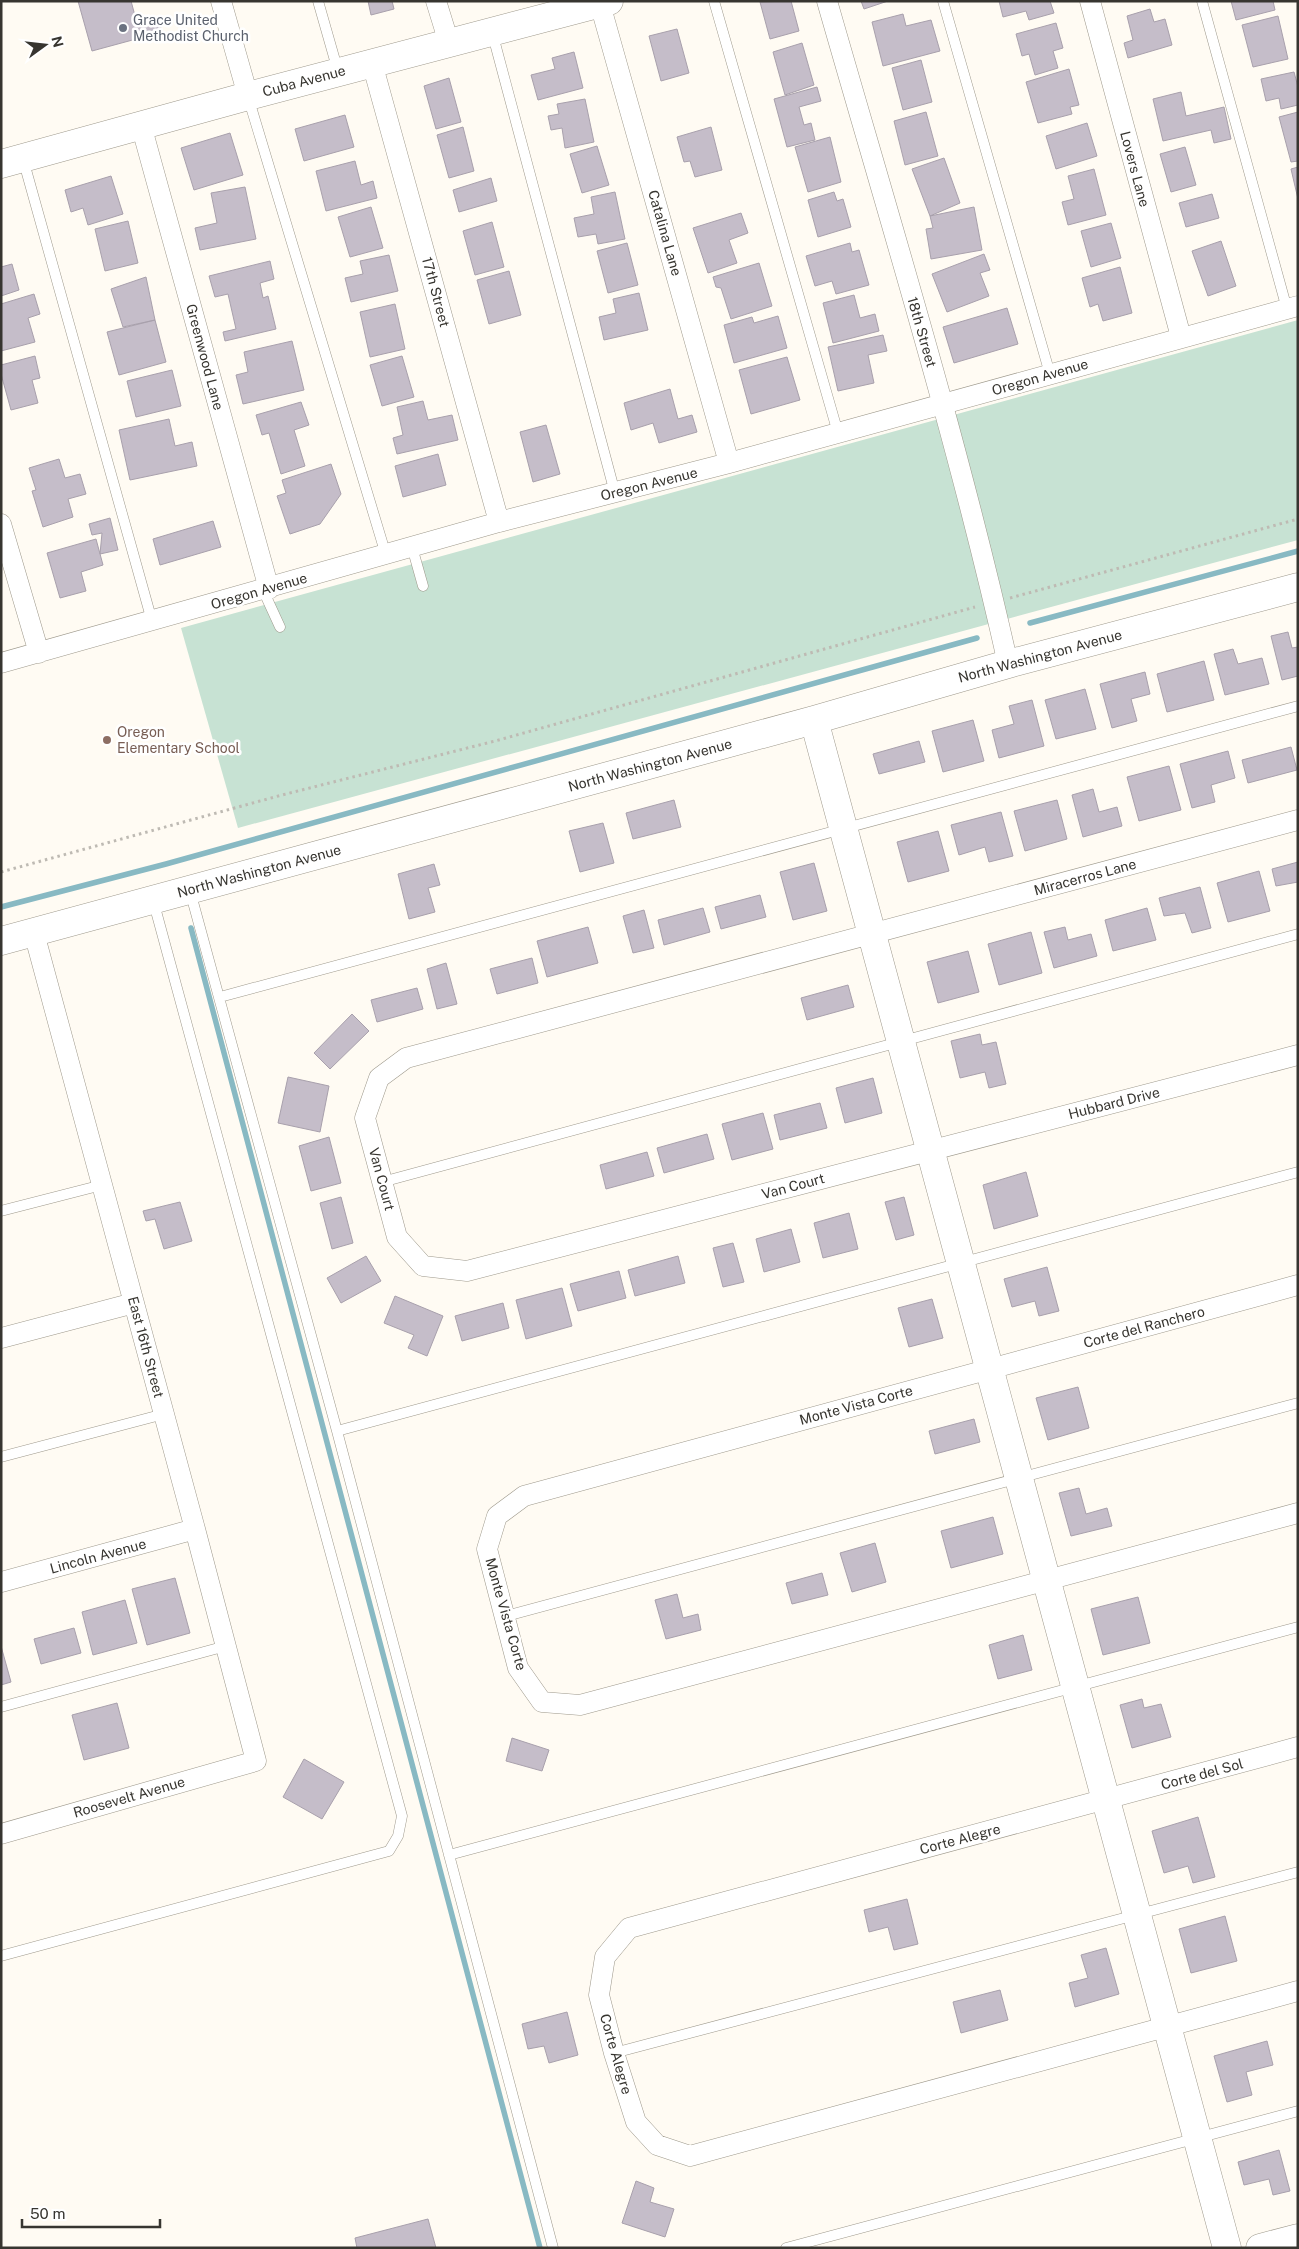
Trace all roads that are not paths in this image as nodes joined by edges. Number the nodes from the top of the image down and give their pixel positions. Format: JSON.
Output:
{"nodes":[{"id":1,"x":221,"y":1,"type":"edge"},
{"id":2,"x":318,"y":1,"type":"edge"},
{"id":3,"x":436,"y":1,"type":"edge"},
{"id":4,"x":714,"y":1,"type":"edge"},
{"id":5,"x":827,"y":1,"type":"edge"},
{"id":6,"x":943,"y":1,"type":"edge"},
{"id":7,"x":1090,"y":1,"type":"edge"},
{"id":8,"x":1202,"y":1,"type":"edge"},
{"id":9,"x":604,"y":3,"type":"edge"},
{"id":10,"x":492,"y":32,"type":"junction"},
{"id":11,"x":449,"y":43,"type":"junction"},
{"id":12,"x":372,"y":63,"type":"junction"},
{"id":13,"x":338,"y":72,"type":"junction"},
{"id":14,"x":248,"y":96,"type":"junction"},
{"id":15,"x":141,"y":125,"type":"junction"},
{"id":16,"x":12,"y":161,"type":"edge"},
{"id":17,"x":1292,"y":307,"type":"edge"},
{"id":18,"x":1181,"y":337,"type":"junction"},
{"id":19,"x":1050,"y":374,"type":"junction"},
{"id":20,"x":942,"y":404,"type":"junction"},
{"id":21,"x":838,"y":433,"type":"junction"},
{"id":22,"x":729,"y":463,"type":"junction"},
{"id":23,"x":615,"y":492,"type":"junction"},
{"id":24,"x":499,"y":522,"type":"junction"},
{"id":25,"x":1,"y":524,"type":"edge"},
{"id":26,"x":412,"y":547,"type":"junction"},
{"id":27,"x":386,"y":555,"type":"junction"},
{"id":28,"x":423,"y":586,"type":"dead end"},
{"id":29,"x":1298,"y":587,"type":"edge"},
{"id":30,"x":266,"y":589,"type":"junction"},
{"id":31,"x":152,"y":621,"type":"junction"},
{"id":32,"x":280,"y":627,"type":"dead end"},
{"id":33,"x":39,"y":652,"type":"junction"},
{"id":34,"x":1,"y":663,"type":"edge"},
{"id":35,"x":1008,"y":664,"type":"junction"},
{"id":36,"x":1298,"y":706,"type":"edge"},
{"id":37,"x":814,"y":720,"type":"junction"},
{"id":38,"x":1298,"y":820,"type":"edge"},
{"id":39,"x":844,"y":829,"type":"junction"},
{"id":40,"x":190,"y":890,"type":"junction"},
{"id":41,"x":153,"y":900,"type":"junction"},
{"id":42,"x":34,"y":932,"type":"junction"},
{"id":43,"x":872,"y":933,"type":"junction"},
{"id":44,"x":1298,"y":934,"type":"edge"},
{"id":45,"x":1,"y":942,"type":"edge"},
{"id":46,"x":220,"y":997,"type":"junction"},
{"id":47,"x":901,"y":1041,"type":"junction"},
{"id":48,"x":1298,"y":1056,"type":"edge"},
{"id":49,"x":930,"y":1150,"type":"junction"},
{"id":50,"x":1298,"y":1172,"type":"edge"},
{"id":51,"x":382,"y":1182,"type":"junction"},
{"id":52,"x":102,"y":1185,"type":"junction"},
{"id":53,"x":1,"y":1211,"type":"edge"},
{"id":54,"x":961,"y":1263,"type":"junction"},
{"id":55,"x":1298,"y":1286,"type":"edge"},
{"id":56,"x":134,"y":1303,"type":"junction"},
{"id":57,"x":1,"y":1338,"type":"edge"},
{"id":58,"x":990,"y":1368,"type":"junction"},
{"id":59,"x":1298,"y":1403,"type":"edge"},
{"id":60,"x":164,"y":1414,"type":"junction"},
{"id":61,"x":337,"y":1431,"type":"junction"},
{"id":62,"x":1,"y":1457,"type":"edge"},
{"id":63,"x":1019,"y":1478,"type":"junction"},
{"id":64,"x":1298,"y":1513,"type":"edge"},
{"id":65,"x":196,"y":1529,"type":"junction"},
{"id":66,"x":1,"y":1582,"type":"edge"},
{"id":67,"x":1047,"y":1582,"type":"junction"},
{"id":68,"x":506,"y":1616,"type":"junction"},
{"id":69,"x":1298,"y":1627,"type":"edge"},
{"id":70,"x":226,"y":1646,"type":"junction"},
{"id":71,"x":1076,"y":1688,"type":"junction"},
{"id":72,"x":1,"y":1707,"type":"edge"},
{"id":73,"x":1298,"y":1747,"type":"edge"},
{"id":74,"x":256,"y":1761,"type":"joint"},
{"id":75,"x":1106,"y":1800,"type":"junction"},
{"id":76,"x":1,"y":1834,"type":"edge"},
{"id":77,"x":449,"y":1855,"type":"junction"},
{"id":78,"x":1298,"y":1872,"type":"edge"},
{"id":79,"x":1137,"y":1916,"type":"junction"},
{"id":80,"x":1,"y":1956,"type":"edge"},
{"id":81,"x":1298,"y":1991,"type":"edge"},
{"id":82,"x":1167,"y":2026,"type":"junction"},
{"id":83,"x":614,"y":2053,"type":"junction"},
{"id":84,"x":1298,"y":2111,"type":"edge"},
{"id":85,"x":1197,"y":2138,"type":"junction"},
{"id":86,"x":1298,"y":2238,"type":"edge"},
{"id":87,"x":554,"y":2248,"type":"edge"},
{"id":88,"x":786,"y":2248,"type":"edge"},
{"id":89,"x":1227,"y":2248,"type":"edge"},
{"id":90,"x":1260,"y":2248,"type":"edge"}],
"edges":[{"from":1,"to":14,"type":"street"},
{"from":2,"to":13,"type":"lane"},
{"from":3,"to":11,"type":"street"},
{"from":4,"to":21,"type":"lane"},
{"from":5,"to":20,"type":"street","name":"18th Street"},
{"from":6,"to":19,"type":"lane"},
{"from":7,"to":18,"type":"street","name":"Lovers Lane"},
{"from":8,"to":17,"type":"lane"},
{"from":9,"to":10,"type":"street","name":"Cuba Avenue"},
{"from":9,"to":22,"type":"street","name":"Catalina Lane"},
{"from":10,"to":11,"type":"street","name":"Cuba Avenue"},
{"from":10,"to":23,"type":"lane"},
{"from":11,"to":12,"type":"street","name":"Cuba Avenue"},
{"from":12,"to":13,"type":"street","name":"Cuba Avenue"},
{"from":12,"to":24,"type":"street","name":"17th Street"},
{"from":13,"to":14,"type":"street","name":"Cuba Avenue"},
{"from":14,"to":15,"type":"street","name":"Cuba Avenue"},
{"from":14,"to":27,"type":"lane"},
{"from":15,"to":16,"type":"street","name":"Cuba Avenue"},
{"from":15,"to":30,"type":"street","name":"Greenwood Lane"},
{"from":16,"to":31,"type":"lane"},
{"from":17,"to":18,"type":"street","name":"Oregon Avenue"},
{"from":18,"to":19,"type":"street","name":"Oregon Avenue"},
{"from":19,"to":20,"type":"street","name":"Oregon Avenue"},
{"from":20,"to":21,"type":"street","name":"Oregon Avenue"},
{"from":20,"to":35,"type":"street","name":"18th Street"},
{"from":21,"to":22,"type":"street","name":"Oregon Avenue"},
{"from":22,"to":23,"type":"street","name":"Oregon Avenue"},
{"from":23,"to":24,"type":"street","name":"Oregon Avenue"},
{"from":24,"to":26,"type":"street","name":"Oregon Avenue"},
{"from":25,"to":33,"type":"street"},
{"from":26,"to":27,"type":"street","name":"Oregon Avenue"},
{"from":26,"to":28,"type":"lane"},
{"from":27,"to":30,"type":"street","name":"Oregon Avenue"},
{"from":29,"to":35,"type":"street","name":"North Washington Avenue"},
{"from":30,"to":31,"type":"street","name":"Oregon Avenue"},
{"from":30,"to":32,"type":"lane"},
{"from":31,"to":33,"type":"street","name":"Oregon Avenue"},
{"from":33,"to":34,"type":"street","name":"Oregon Avenue"},
{"from":35,"to":37,"type":"street","name":"North Washington Avenue"},
{"from":36,"to":39,"type":"lane"},
{"from":37,"to":39,"type":"street"},
{"from":37,"to":40,"type":"street","name":"North Washington Avenue"},
{"from":38,"to":43,"type":"street","name":"Miracerros Lane"},
{"from":39,"to":43,"type":"street"},
{"from":39,"to":46,"type":"lane"},
{"from":40,"to":41,"type":"street","name":"North Washington Avenue"},
{"from":40,"to":46,"type":"lane"},
{"from":41,"to":42,"type":"street","name":"North Washington Avenue"},
{"from":41,"to":80,"type":"lane"},
{"from":42,"to":45,"type":"street","name":"North Washington Avenue"},
{"from":42,"to":52,"type":"street","name":"East 16th Street"},
{"from":43,"to":47,"type":"street"},
{"from":43,"to":51,"type":"street","name":"Van Court"},
{"from":44,"to":47,"type":"lane"},
{"from":46,"to":61,"type":"lane"},
{"from":47,"to":49,"type":"street"},
{"from":47,"to":51,"type":"lane"},
{"from":48,"to":49,"type":"street","name":"Hubbard Drive"},
{"from":49,"to":51,"type":"street","name":"Van Court"},
{"from":49,"to":54,"type":"street"},
{"from":50,"to":54,"type":"lane"},
{"from":52,"to":53,"type":"lane"},
{"from":52,"to":56,"type":"street","name":"East 16th Street"},
{"from":54,"to":58,"type":"street"},
{"from":54,"to":61,"type":"lane"},
{"from":55,"to":58,"type":"street","name":"Corte del Ranchero"},
{"from":56,"to":57,"type":"street"},
{"from":56,"to":60,"type":"street","name":"East 16th Street"},
{"from":58,"to":63,"type":"street"},
{"from":58,"to":68,"type":"street","name":"Monte Vista Corte"},
{"from":59,"to":63,"type":"lane"},
{"from":60,"to":62,"type":"lane"},
{"from":60,"to":65,"type":"street","name":"East 16th Street"},
{"from":61,"to":77,"type":"lane"},
{"from":63,"to":67,"type":"street"},
{"from":63,"to":68,"type":"lane"},
{"from":64,"to":67,"type":"street"},
{"from":65,"to":66,"type":"street","name":"Lincoln Avenue"},
{"from":65,"to":70,"type":"street","name":"East 16th Street"},
{"from":67,"to":68,"type":"street","name":"Monte Vista Corte"},
{"from":67,"to":71,"type":"street"},
{"from":69,"to":71,"type":"lane"},
{"from":70,"to":72,"type":"lane"},
{"from":70,"to":74,"type":"street","name":"East 16th Street"},
{"from":71,"to":75,"type":"street"},
{"from":71,"to":77,"type":"lane"},
{"from":73,"to":75,"type":"street","name":"Corte del Sol"},
{"from":74,"to":76,"type":"street","name":"Roosevelt Avenue"},
{"from":75,"to":79,"type":"street"},
{"from":75,"to":83,"type":"street","name":"Corte Alegre"},
{"from":77,"to":87,"type":"lane"},
{"from":78,"to":79,"type":"lane"},
{"from":79,"to":82,"type":"street"},
{"from":79,"to":83,"type":"lane"},
{"from":81,"to":82,"type":"street"},
{"from":82,"to":83,"type":"street","name":"Corte Alegre"},
{"from":82,"to":85,"type":"street"},
{"from":84,"to":85,"type":"lane"},
{"from":85,"to":88,"type":"lane"},
{"from":85,"to":89,"type":"street"},
{"from":86,"to":90,"type":"street"}]}
